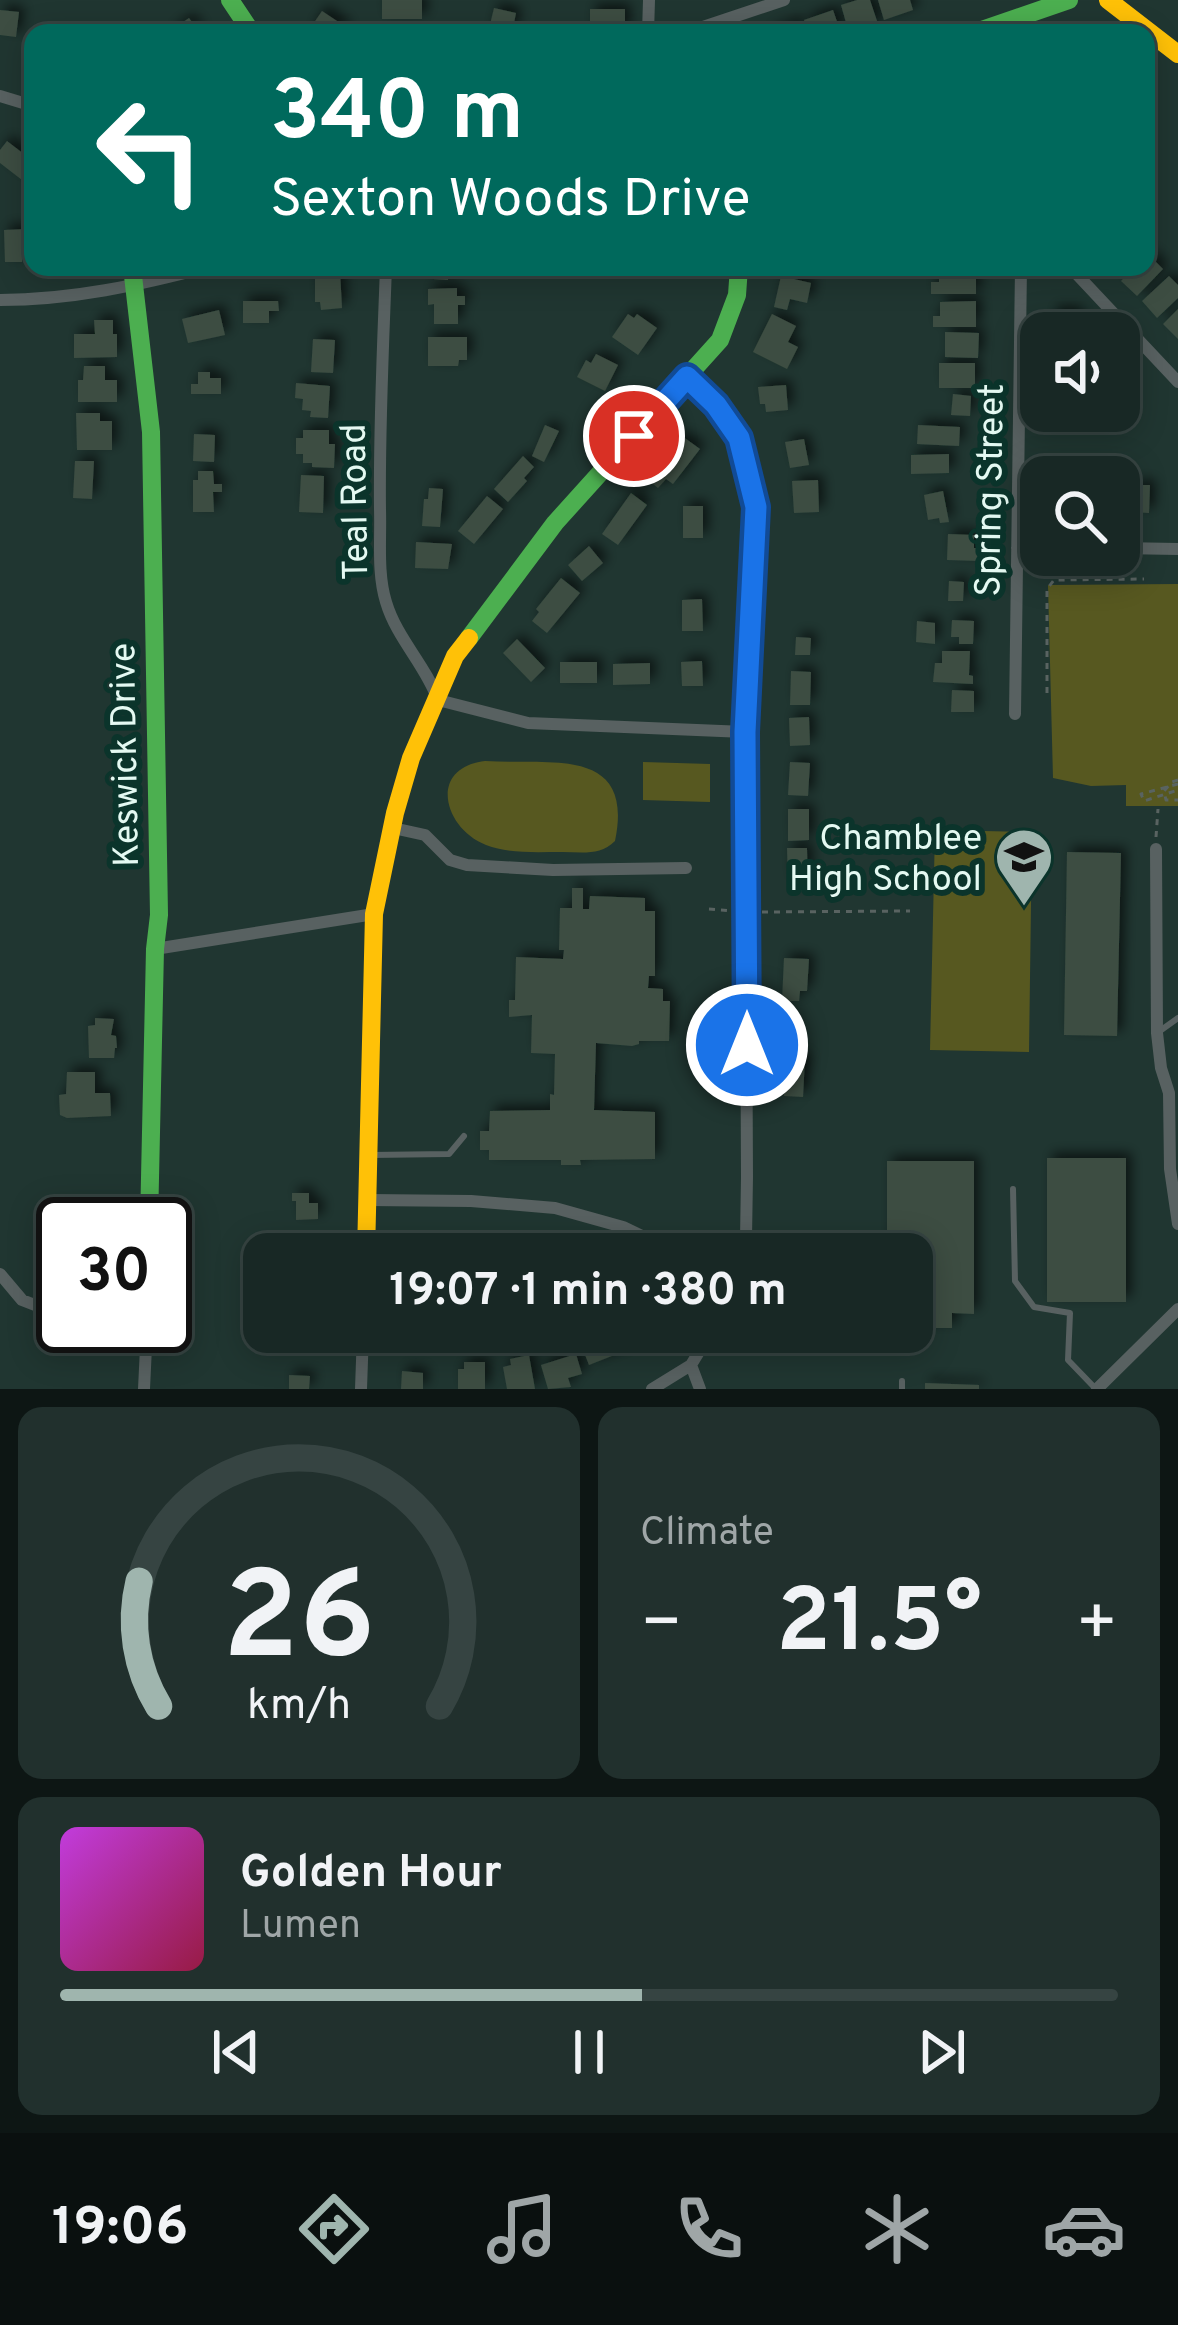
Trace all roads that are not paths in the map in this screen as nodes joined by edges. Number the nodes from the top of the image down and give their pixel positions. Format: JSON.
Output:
{"nodes":[{"id":1,"x":784,"y":0,"type":"edge"},
{"id":2,"x":1069,"y":0,"type":"edge"},
{"id":3,"x":1108,"y":0,"type":"edge"},
{"id":4,"x":712,"y":24,"type":"edge"},
{"id":5,"x":1027,"y":24,"type":"edge"},
{"id":6,"x":1143,"y":24,"type":"edge"},
{"id":7,"x":133,"y":276,"type":"edge"},
{"id":8,"x":386,"y":276,"type":"edge"},
{"id":9,"x":738,"y":276,"type":"edge"},
{"id":10,"x":1021,"y":276,"type":"edge"},
{"id":11,"x":1078,"y":276,"type":"edge"},
{"id":12,"x":0,"y":301,"type":"edge"},
{"id":13,"x":687,"y":377,"type":"junction"},
{"id":14,"x":1178,"y":382,"type":"edge"},
{"id":15,"x":1017,"y":548,"type":"joint"},
{"id":16,"x":1140,"y":548,"type":"edge"},
{"id":17,"x":1178,"y":549,"type":"edge"},
{"id":18,"x":438,"y":700,"type":"junction"},
{"id":19,"x":1015,"y":715,"type":"dead end"},
{"id":20,"x":745,"y":732,"type":"junction"},
{"id":21,"x":393,"y":828,"type":"junction"},
{"id":22,"x":1156,"y":849,"type":"road end"},
{"id":23,"x":686,"y":868,"type":"dead end"},
{"id":24,"x":374,"y":914,"type":"junction"},
{"id":25,"x":155,"y":949,"type":"junction"},
{"id":26,"x":1178,"y":1018,"type":"edge"},
{"id":27,"x":1157,"y":1033,"type":"junction"},
{"id":28,"x":1173,"y":1092,"type":"edge"},
{"id":29,"x":464,"y":1136,"type":"dead end"},
{"id":30,"x":367,"y":1155,"type":"junction"},
{"id":31,"x":1013,"y":1189,"type":"dead end"},
{"id":32,"x":150,"y":1197,"type":"edge"},
{"id":33,"x":368,"y":1200,"type":"junction"},
{"id":34,"x":1178,"y":1224,"type":"edge"},
{"id":35,"x":367,"y":1233,"type":"edge"},
{"id":36,"x":635,"y":1233,"type":"edge"},
{"id":37,"x":746,"y":1233,"type":"edge"},
{"id":38,"x":0,"y":1274,"type":"edge"},
{"id":39,"x":36,"y":1305,"type":"edge"},
{"id":40,"x":1178,"y":1309,"type":"edge"},
{"id":41,"x":146,"y":1353,"type":"edge"},
{"id":42,"x":362,"y":1353,"type":"edge"},
{"id":43,"x":698,"y":1353,"type":"edge"},
{"id":44,"x":691,"y":1365,"type":"junction"},
{"id":45,"x":1108,"y":1377,"type":"junction"},
{"id":46,"x":144,"y":1389,"type":"edge"},
{"id":47,"x":361,"y":1389,"type":"edge"},
{"id":48,"x":652,"y":1389,"type":"edge"},
{"id":49,"x":700,"y":1389,"type":"edge"},
{"id":50,"x":1096,"y":1389,"type":"edge"},
{"id":51,"x":1120,"y":1389,"type":"edge"}],
"edges":[{"from":1,"to":4,"type":"street"},
{"from":2,"to":5,"type":"street"},
{"from":3,"to":6,"type":"street"},
{"from":7,"to":12,"type":"street"},
{"from":7,"to":25,"type":"street","name":"Keswick Drive"},
{"from":8,"to":18,"type":"street","name":"Teal Road"},
{"from":9,"to":13,"type":"street"},
{"from":10,"to":15,"type":"street","name":"Spring Street"},
{"from":11,"to":14,"type":"street"},
{"from":13,"to":18,"type":"street"},
{"from":13,"to":20,"type":"street"},
{"from":15,"to":19,"type":"street","name":"Spring Street"},
{"from":16,"to":17,"type":"street"},
{"from":18,"to":20,"type":"street"},
{"from":18,"to":21,"type":"street"},
{"from":20,"to":37,"type":"street"},
{"from":21,"to":23,"type":"street"},
{"from":21,"to":24,"type":"street"},
{"from":22,"to":27,"type":"street"},
{"from":24,"to":25,"type":"street"},
{"from":24,"to":30,"type":"street"},
{"from":25,"to":32,"type":"street","name":"Keswick Drive"},
{"from":26,"to":27,"type":"lane"},
{"from":27,"to":28,"type":"street"},
{"from":28,"to":34,"type":"street"},
{"from":29,"to":30,"type":"lane"},
{"from":30,"to":33,"type":"street"},
{"from":31,"to":50,"type":"lane"},
{"from":33,"to":35,"type":"street"},
{"from":33,"to":36,"type":"street"},
{"from":38,"to":39,"type":"street"},
{"from":40,"to":45,"type":"street"},
{"from":41,"to":46,"type":"street"},
{"from":42,"to":47,"type":"street"},
{"from":43,"to":44,"type":"street"},
{"from":44,"to":48,"type":"street"},
{"from":44,"to":49,"type":"street"},
{"from":45,"to":50,"type":"street"},
{"from":45,"to":51,"type":"lane"}]}
